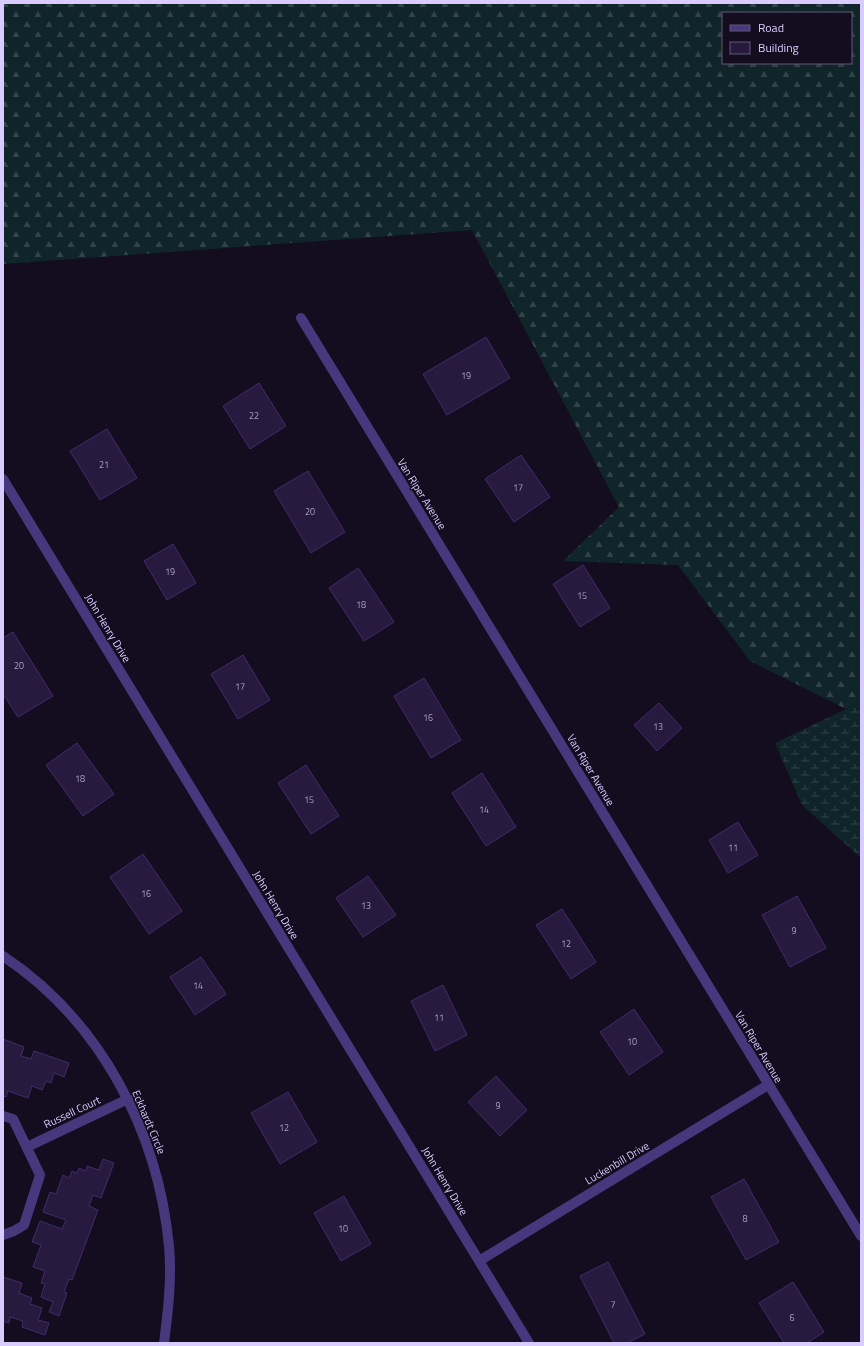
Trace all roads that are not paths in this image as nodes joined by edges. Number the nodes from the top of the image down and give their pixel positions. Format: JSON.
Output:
{"nodes":[{"id":1,"x":301,"y":318,"type":"dead end"},
{"id":2,"x":3,"y":479,"type":"edge"},
{"id":3,"x":3,"y":956,"type":"edge"},
{"id":4,"x":768,"y":1085,"type":"junction"},
{"id":5,"x":128,"y":1099,"type":"junction"},
{"id":6,"x":3,"y":1116,"type":"edge"},
{"id":7,"x":27,"y":1147,"type":"junction"},
{"id":8,"x":3,"y":1235,"type":"edge"},
{"id":9,"x":861,"y":1236,"type":"edge"},
{"id":10,"x":479,"y":1261,"type":"junction"},
{"id":11,"x":164,"y":1343,"type":"edge"},
{"id":12,"x":529,"y":1343,"type":"edge"}],
"edges":[{"from":1,"to":4,"type":"street","name":"Van Riper Avenue"},
{"from":2,"to":10,"type":"street","name":"John Henry Drive"},
{"from":3,"to":5,"type":"street","name":"Eckhardt Circle"},
{"from":4,"to":9,"type":"street","name":"Van Riper Avenue"},
{"from":4,"to":10,"type":"street","name":"Luckenbill Drive"},
{"from":5,"to":7,"type":"street","name":"Russell Court"},
{"from":5,"to":11,"type":"street","name":"Eckhardt Circle"},
{"from":6,"to":7,"type":"street"},
{"from":7,"to":8,"type":"street"},
{"from":10,"to":12,"type":"street","name":"John Henry Drive"}]}
